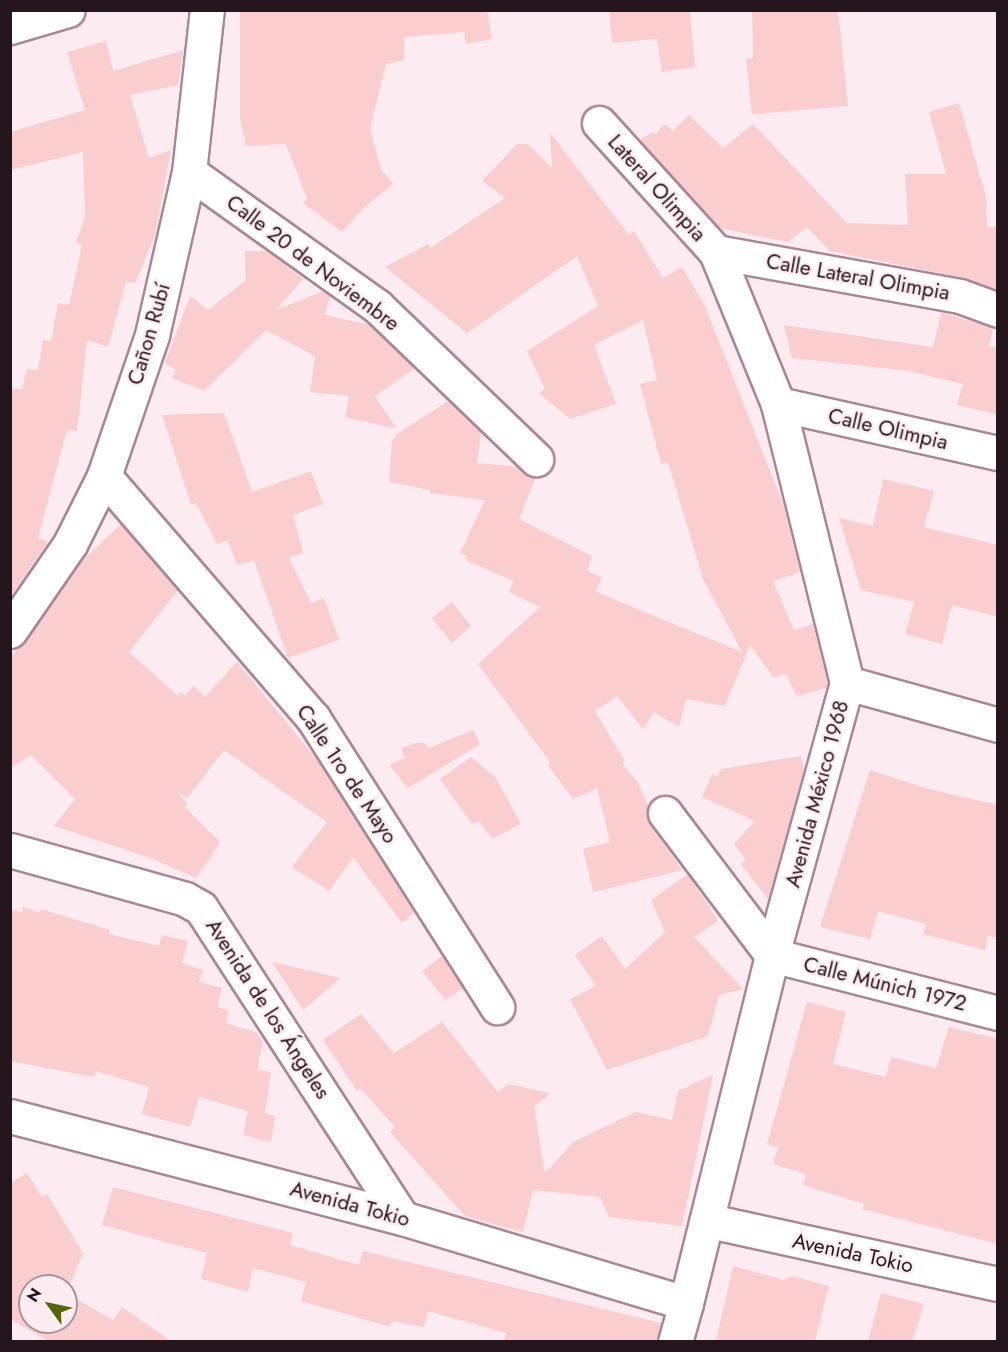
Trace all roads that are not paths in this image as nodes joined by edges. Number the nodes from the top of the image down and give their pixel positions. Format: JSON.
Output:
{"nodes":[{"id":1,"x":68,"y":10,"type":"edge"},
{"id":2,"x":207,"y":10,"type":"edge"},
{"id":3,"x":10,"y":27,"type":"edge"},
{"id":4,"x":599,"y":123,"type":"dead end"},
{"id":5,"x":189,"y":172,"type":"junction"},
{"id":6,"x":716,"y":252,"type":"junction"},
{"id":7,"x":998,"y":310,"type":"edge"},
{"id":8,"x":778,"y":404,"type":"junction"},
{"id":9,"x":998,"y":453,"type":"edge"},
{"id":10,"x":536,"y":459,"type":"dead end"},
{"id":11,"x":104,"y":476,"type":"junction"},
{"id":12,"x":10,"y":631,"type":"edge"},
{"id":13,"x":847,"y":683,"type":"junction"},
{"id":14,"x":998,"y":725,"type":"edge"},
{"id":15,"x":665,"y":813,"type":"dead end"},
{"id":16,"x":10,"y":850,"type":"edge"},
{"id":17,"x":772,"y":955,"type":"junction"},
{"id":18,"x":497,"y":1007,"type":"dead end"},
{"id":19,"x":998,"y":1013,"type":"edge"},
{"id":20,"x":10,"y":1116,"type":"edge"},
{"id":21,"x":402,"y":1218,"type":"junction"},
{"id":22,"x":709,"y":1221,"type":"junction"},
{"id":23,"x":998,"y":1284,"type":"edge"},
{"id":24,"x":686,"y":1303,"type":"junction"},
{"id":25,"x":675,"y":1341,"type":"edge"}],
"edges":[{"from":1,"to":3,"type":"street"},
{"from":2,"to":5,"type":"street","name":"Cañon Rubí"},
{"from":4,"to":6,"type":"street","name":"Lateral Olimpia"},
{"from":5,"to":10,"type":"street","name":"Calle 20 de Noviembre"},
{"from":5,"to":11,"type":"street","name":"Cañon Rubí"},
{"from":6,"to":7,"type":"street","name":"Calle Lateral Olimpia"},
{"from":6,"to":8,"type":"street","name":"Avenida México 1968"},
{"from":8,"to":9,"type":"street","name":"Calle Olimpia"},
{"from":8,"to":13,"type":"street","name":"Avenida México 1968"},
{"from":11,"to":12,"type":"street","name":"Cañon Rubí"},
{"from":11,"to":18,"type":"street","name":"Calle 1ro de Mayo"},
{"from":13,"to":14,"type":"street"},
{"from":13,"to":17,"type":"street","name":"Avenida México 1968"},
{"from":15,"to":17,"type":"street"},
{"from":16,"to":21,"type":"street","name":"Avenida de los Ángeles"},
{"from":17,"to":19,"type":"street","name":"Calle Múnich 1972"},
{"from":17,"to":22,"type":"street","name":"Avenida México 1968"},
{"from":20,"to":21,"type":"street","name":"Avenida Tokio"},
{"from":21,"to":24,"type":"street","name":"Avenida Tokio"},
{"from":22,"to":23,"type":"street","name":"Avenida Tokio"},
{"from":22,"to":24,"type":"street","name":"Avenida México 1968"},
{"from":24,"to":25,"type":"street","name":"Avenida México 1968"}]}
